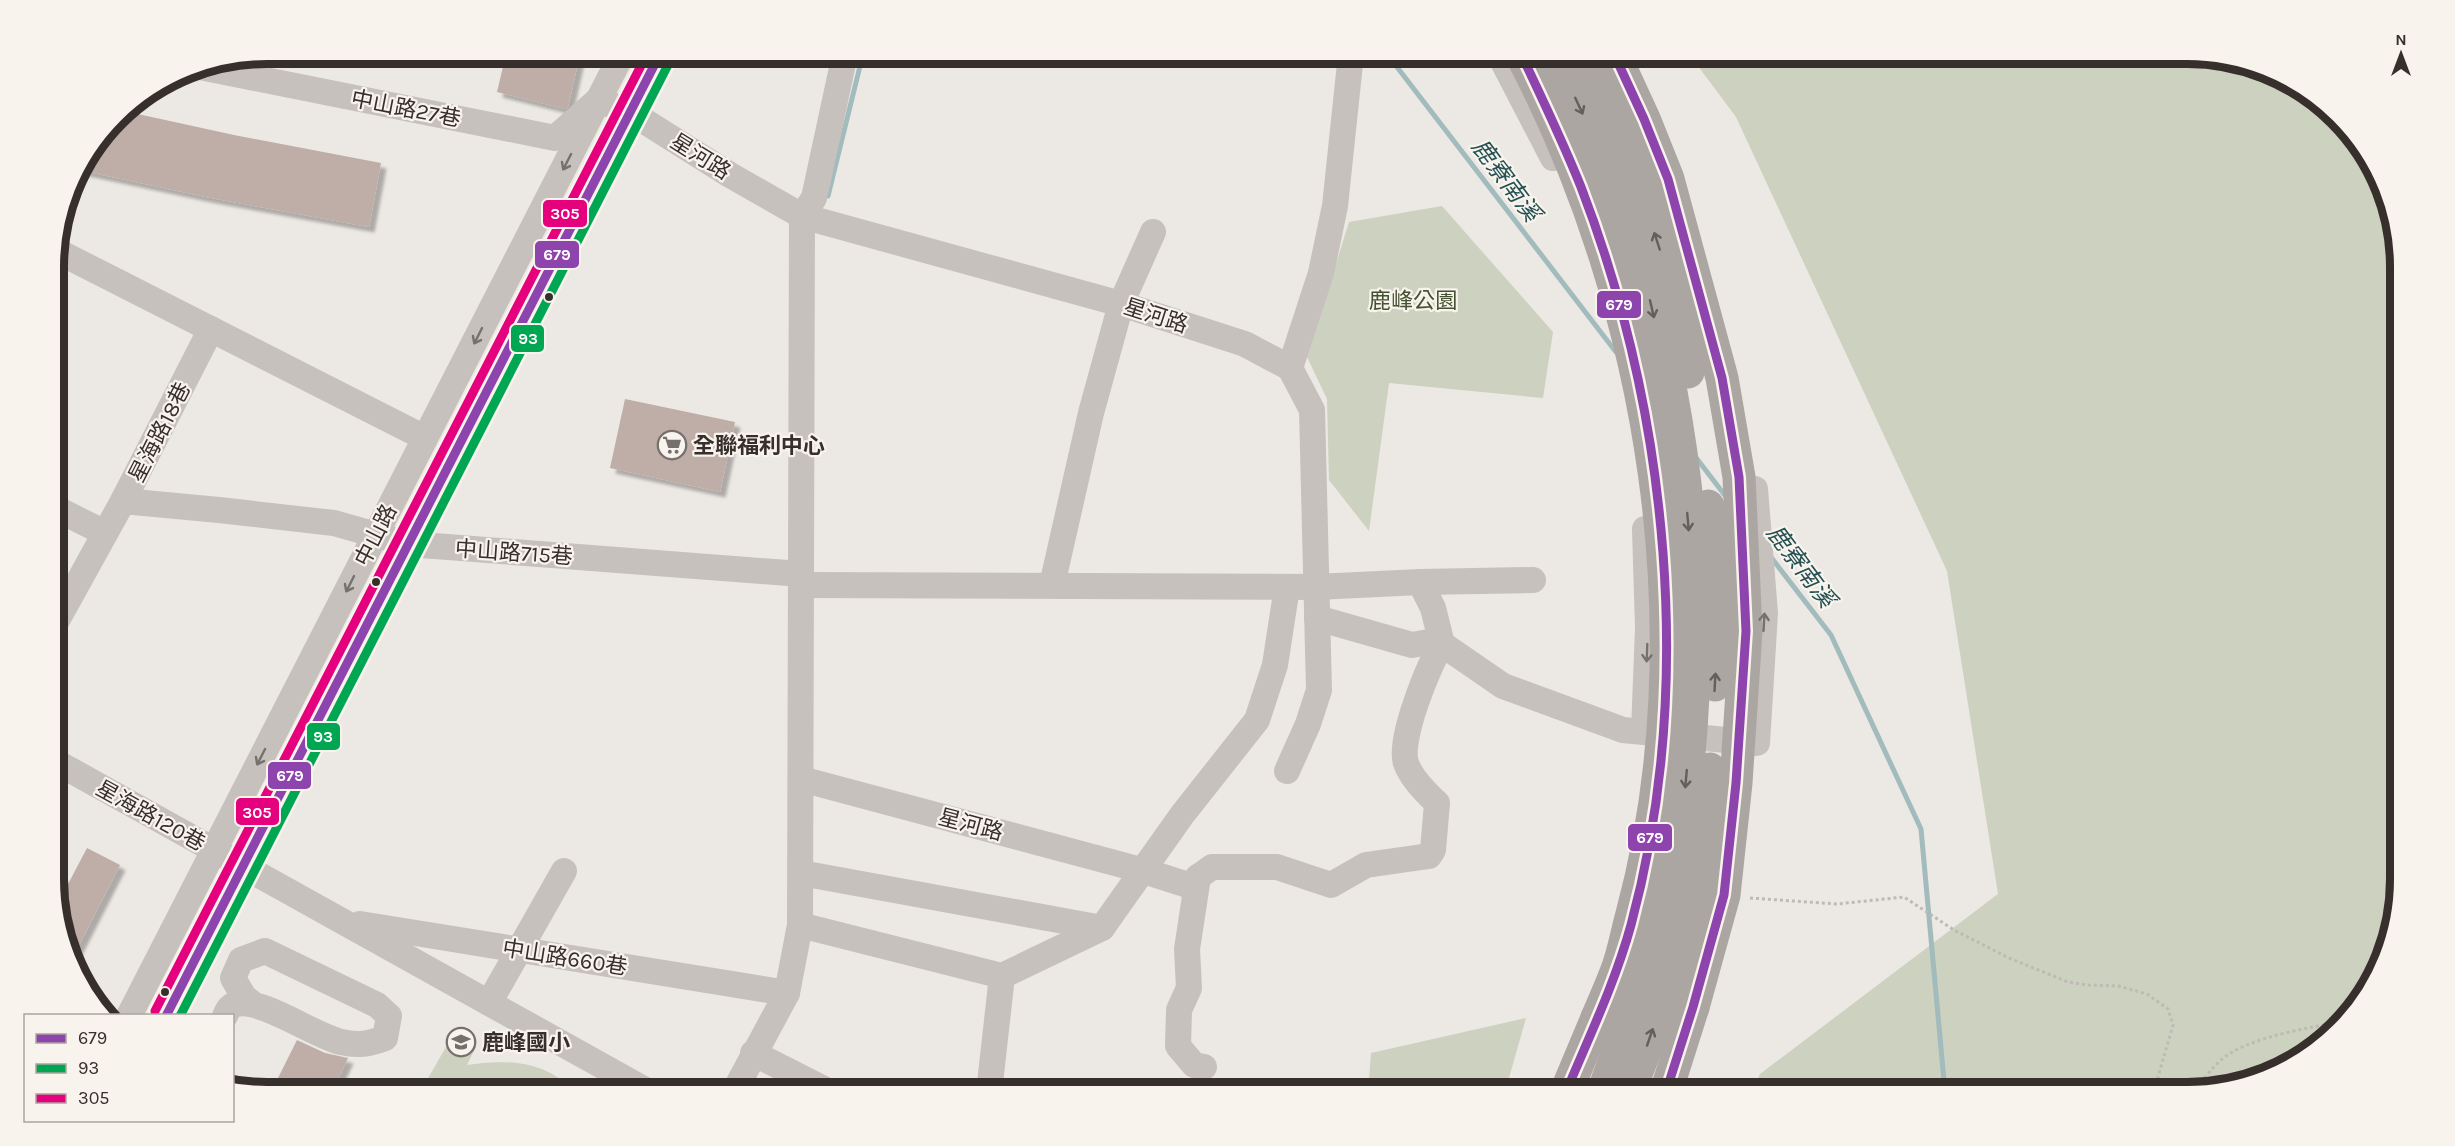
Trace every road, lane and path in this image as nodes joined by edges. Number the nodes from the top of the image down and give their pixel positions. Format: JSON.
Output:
{"nodes":[{"id":1,"x":617,"y":64,"type":"edge"},
{"id":2,"x":655,"y":64,"type":"edge"},
{"id":3,"x":843,"y":64,"type":"edge"},
{"id":4,"x":1350,"y":64,"type":"edge"},
{"id":5,"x":1504,"y":64,"type":"edge"},
{"id":6,"x":1526,"y":64,"type":"edge"},
{"id":7,"x":1558,"y":64,"type":"edge"},
{"id":8,"x":1584,"y":64,"type":"edge"},
{"id":9,"x":1619,"y":64,"type":"edge"},
{"id":10,"x":1630,"y":64,"type":"edge"},
{"id":11,"x":215,"y":71,"type":"edge"},
{"id":12,"x":598,"y":100,"type":"junction"},
{"id":13,"x":630,"y":112,"type":"junction"},
{"id":14,"x":802,"y":216,"type":"junction"},
{"id":15,"x":1153,"y":232,"type":"dead end"},
{"id":16,"x":65,"y":255,"type":"edge"},
{"id":17,"x":1121,"y":304,"type":"junction"},
{"id":18,"x":211,"y":329,"type":"junction"},
{"id":19,"x":1290,"y":368,"type":"junction"},
{"id":20,"x":425,"y":438,"type":"junction"},
{"id":21,"x":123,"y":501,"type":"junction"},
{"id":22,"x":65,"y":513,"type":"edge"},
{"id":23,"x":105,"y":533,"type":"junction"},
{"id":24,"x":375,"y":536,"type":"junction"},
{"id":25,"x":408,"y":544,"type":"junction"},
{"id":26,"x":801,"y":580,"type":"junction"},
{"id":27,"x":1533,"y":580,"type":"dead end"},
{"id":28,"x":1420,"y":582,"type":"junction"},
{"id":29,"x":1052,"y":585,"type":"junction"},
{"id":30,"x":1287,"y":586,"type":"junction"},
{"id":31,"x":1316,"y":586,"type":"junction"},
{"id":32,"x":64,"y":607,"type":"edge"},
{"id":33,"x":1317,"y":618,"type":"junction"},
{"id":34,"x":1442,"y":644,"type":"junction"},
{"id":35,"x":1644,"y":731,"type":"junction"},
{"id":36,"x":64,"y":767,"type":"edge"},
{"id":37,"x":1287,"y":771,"type":"dead end"},
{"id":38,"x":801,"y":779,"type":"junction"},
{"id":39,"x":214,"y":849,"type":"junction"},
{"id":40,"x":243,"y":866,"type":"junction"},
{"id":41,"x":1142,"y":870,"type":"junction"},
{"id":42,"x":564,"y":871,"type":"dead end"},
{"id":43,"x":801,"y":873,"type":"junction"},
{"id":44,"x":1198,"y":877,"type":"junction"},
{"id":45,"x":1739,"y":897,"type":"dead end"},
{"id":46,"x":343,"y":921,"type":"junction"},
{"id":47,"x":800,"y":925,"type":"junction"},
{"id":48,"x":1102,"y":928,"type":"junction"},
{"id":49,"x":519,"y":950,"type":"junction"},
{"id":50,"x":1002,"y":976,"type":"junction"},
{"id":51,"x":787,"y":993,"type":"junction"},
{"id":52,"x":489,"y":1003,"type":"junction"},
{"id":53,"x":253,"y":1004,"type":"junction"},
{"id":54,"x":130,"y":1014,"type":"edge"},
{"id":55,"x":167,"y":1014,"type":"edge"},
{"id":56,"x":226,"y":1014,"type":"edge"},
{"id":57,"x":2329,"y":1024,"type":"edge"},
{"id":58,"x":753,"y":1053,"type":"junction"},
{"id":59,"x":1204,"y":1067,"type":"dead end"},
{"id":60,"x":1570,"y":1081,"type":"edge"},
{"id":61,"x":1607,"y":1081,"type":"edge"},
{"id":62,"x":1633,"y":1081,"type":"edge"},
{"id":63,"x":1669,"y":1081,"type":"edge"},
{"id":64,"x":2159,"y":1081,"type":"edge"},
{"id":65,"x":2203,"y":1081,"type":"edge"},
{"id":66,"x":631,"y":1082,"type":"edge"},
{"id":67,"x":739,"y":1082,"type":"edge"},
{"id":68,"x":810,"y":1082,"type":"edge"},
{"id":69,"x":990,"y":1082,"type":"edge"}],
"edges":[{"from":1,"to":12,"type":"street","name":"中山路"},
{"from":2,"to":13,"type":"street","name":"中山路"},
{"from":3,"to":14,"type":"street"},
{"from":4,"to":19,"type":"street"},
{"from":5,"to":35,"type":"street","one_way":true},
{"from":6,"to":60,"type":"main road","bridge":true},
{"from":7,"to":61,"type":"main road","one_way":true,"bridge":true},
{"from":62,"to":8,"type":"main road","one_way":true,"bridge":true},
{"from":9,"to":63,"type":"main road","bridge":true},
{"from":35,"to":10,"type":"street","one_way":true},
{"from":11,"to":12,"type":"street","name":"中山路27巷"},
{"from":12,"to":13,"type":"street","name":"星河路"},
{"from":12,"to":20,"type":"street","name":"中山路","one_way":true},
{"from":13,"to":14,"type":"street","name":"星河路"},
{"from":13,"to":25,"type":"street","name":"中山路"},
{"from":14,"to":17,"type":"street","name":"星河路"},
{"from":14,"to":26,"type":"street"},
{"from":15,"to":17,"type":"street"},
{"from":16,"to":18,"type":"street"},
{"from":17,"to":19,"type":"street","name":"星河路"},
{"from":17,"to":29,"type":"street"},
{"from":18,"to":20,"type":"street"},
{"from":18,"to":21,"type":"street","name":"星海路18巷"},
{"from":19,"to":31,"type":"street"},
{"from":20,"to":24,"type":"street","name":"中山路"},
{"from":21,"to":23,"type":"street","name":"星海路18巷"},
{"from":21,"to":24,"type":"street","name":"中山路715巷"},
{"from":22,"to":23,"type":"street"},
{"from":23,"to":32,"type":"street","name":"星海路18巷"},
{"from":24,"to":25,"type":"street","name":"中山路715巷"},
{"from":24,"to":39,"type":"street","name":"中山路","one_way":true},
{"from":25,"to":26,"type":"street","name":"中山路715巷"},
{"from":25,"to":40,"type":"street","name":"中山路"},
{"from":26,"to":29,"type":"street"},
{"from":26,"to":38,"type":"street"},
{"from":27,"to":28,"type":"street"},
{"from":28,"to":31,"type":"street"},
{"from":28,"to":34,"type":"street"},
{"from":29,"to":30,"type":"street"},
{"from":30,"to":31,"type":"street"},
{"from":30,"to":41,"type":"street"},
{"from":31,"to":33,"type":"street"},
{"from":33,"to":34,"type":"street"},
{"from":33,"to":37,"type":"street"},
{"from":34,"to":35,"type":"street"},
{"from":34,"to":44,"type":"street"},
{"from":36,"to":39,"type":"street","name":"星海路120巷"},
{"from":38,"to":41,"type":"street","name":"星河路"},
{"from":38,"to":43,"type":"street"},
{"from":39,"to":40,"type":"street","name":"中山路660巷"},
{"from":39,"to":54,"type":"street","name":"中山路"},
{"from":40,"to":46,"type":"street","name":"中山路660巷"},
{"from":40,"to":55,"type":"street","name":"中山路"},
{"from":41,"to":44,"type":"street","name":"星河路"},
{"from":41,"to":48,"type":"street"},
{"from":42,"to":49,"type":"street"},
{"from":43,"to":47,"type":"street"},
{"from":43,"to":48,"type":"street"},
{"from":44,"to":59,"type":"street"},
{"from":45,"to":64,"type":"path"},
{"from":46,"to":49,"type":"street","name":"中山路660巷"},
{"from":46,"to":52,"type":"street","name":"中山路660巷"},
{"from":47,"to":50,"type":"street"},
{"from":47,"to":51,"type":"street"},
{"from":48,"to":50,"type":"street"},
{"from":49,"to":51,"type":"street","name":"中山路660巷"},
{"from":49,"to":52,"type":"street"},
{"from":50,"to":69,"type":"street"},
{"from":51,"to":58,"type":"street"},
{"from":52,"to":66,"type":"street","name":"中山路660巷"},
{"from":53,"to":53,"type":"street"},
{"from":53,"to":56,"type":"street"},
{"from":57,"to":65,"type":"path"},
{"from":58,"to":67,"type":"street"},
{"from":58,"to":68,"type":"street"}]}
